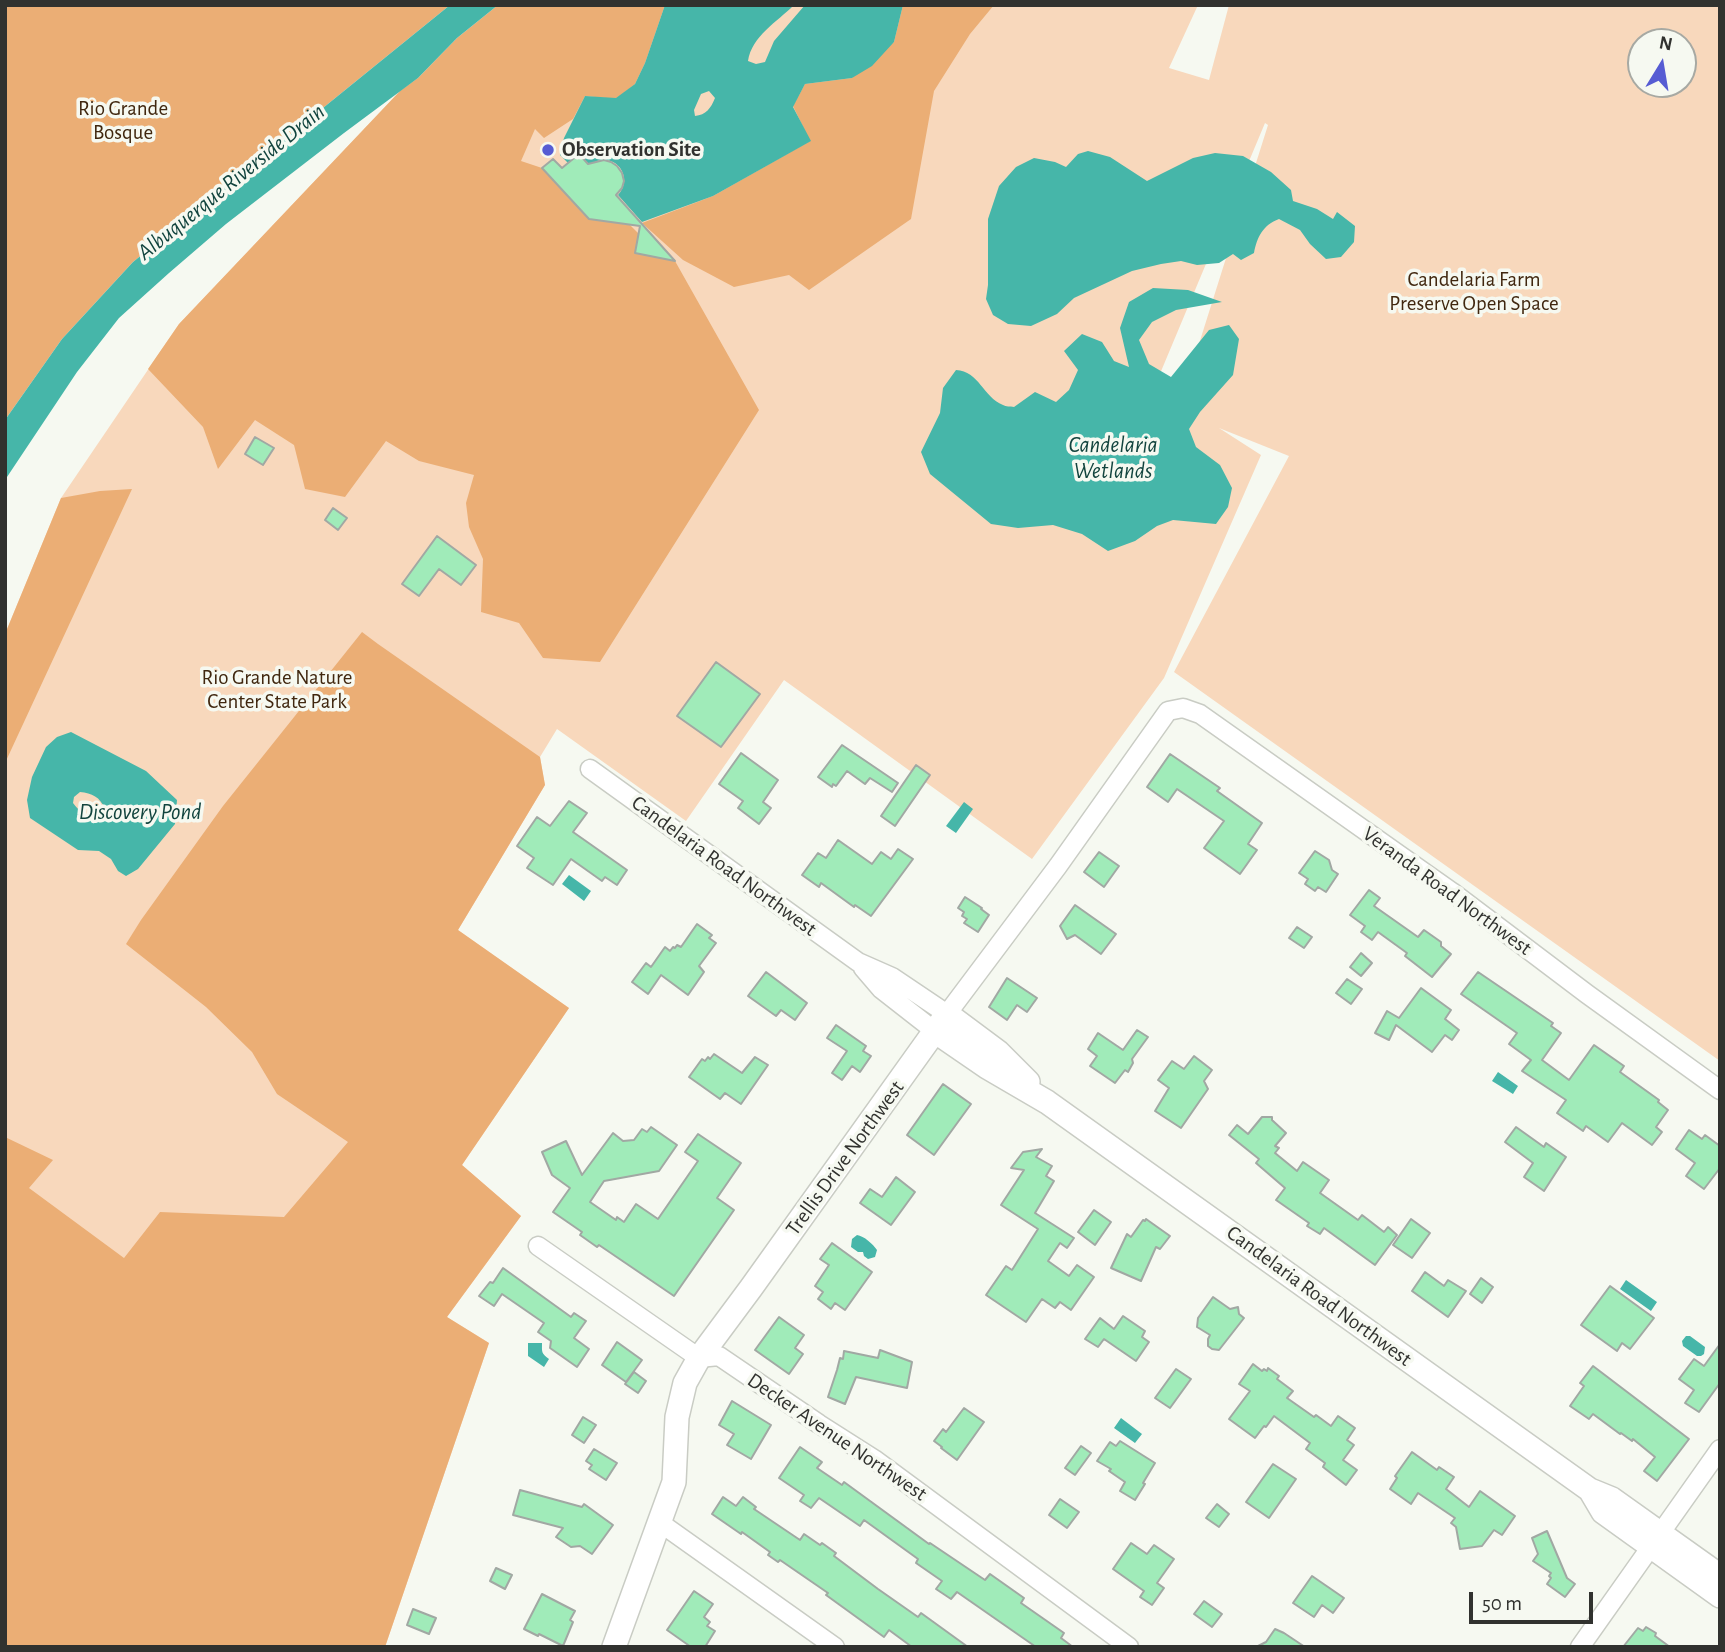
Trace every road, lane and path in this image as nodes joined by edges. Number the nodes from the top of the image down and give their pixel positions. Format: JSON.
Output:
{"nodes":[{"id":1,"x":1168,"y":711,"type":"joint"},
{"id":2,"x":590,"y":769,"type":"dead end"},
{"id":3,"x":942,"y":1023,"type":"junction"},
{"id":4,"x":1720,"y":1090,"type":"edge"},
{"id":5,"x":538,"y":1246,"type":"dead end"},
{"id":6,"x":699,"y":1358,"type":"junction"},
{"id":7,"x":1720,"y":1450,"type":"edge"},
{"id":8,"x":659,"y":1522,"type":"junction"},
{"id":9,"x":1655,"y":1539,"type":"junction"},
{"id":10,"x":1720,"y":1576,"type":"edge"},
{"id":11,"x":1720,"y":1596,"type":"edge"},
{"id":12,"x":614,"y":1647,"type":"edge"},
{"id":13,"x":835,"y":1647,"type":"edge"},
{"id":14,"x":1129,"y":1647,"type":"edge"},
{"id":15,"x":1580,"y":1647,"type":"edge"}],
"edges":[{"from":1,"to":3,"type":"street","name":"Trellis Drive Northwest"},
{"from":1,"to":4,"type":"street","name":"Veranda Road Northwest"},
{"from":2,"to":3,"type":"street","name":"Candelaria Road Northwest"},
{"from":3,"to":6,"type":"street","name":"Trellis Drive Northwest"},
{"from":3,"to":9,"type":"street","name":"Candelaria Road Northwest"},
{"from":5,"to":6,"type":"street","name":"Decker Avenue Northwest"},
{"from":6,"to":8,"type":"street","name":"Trellis Drive Northwest"},
{"from":6,"to":14,"type":"street","name":"Decker Avenue Northwest"},
{"from":7,"to":9,"type":"street"},
{"from":8,"to":12,"type":"street","name":"Trellis Drive Northwest"},
{"from":8,"to":13,"type":"street"},
{"from":9,"to":10,"type":"street","name":"Candelaria Road Northwest"},
{"from":9,"to":11,"type":"street","name":"Candelaria Road Northwest"},
{"from":9,"to":15,"type":"street"}]}
